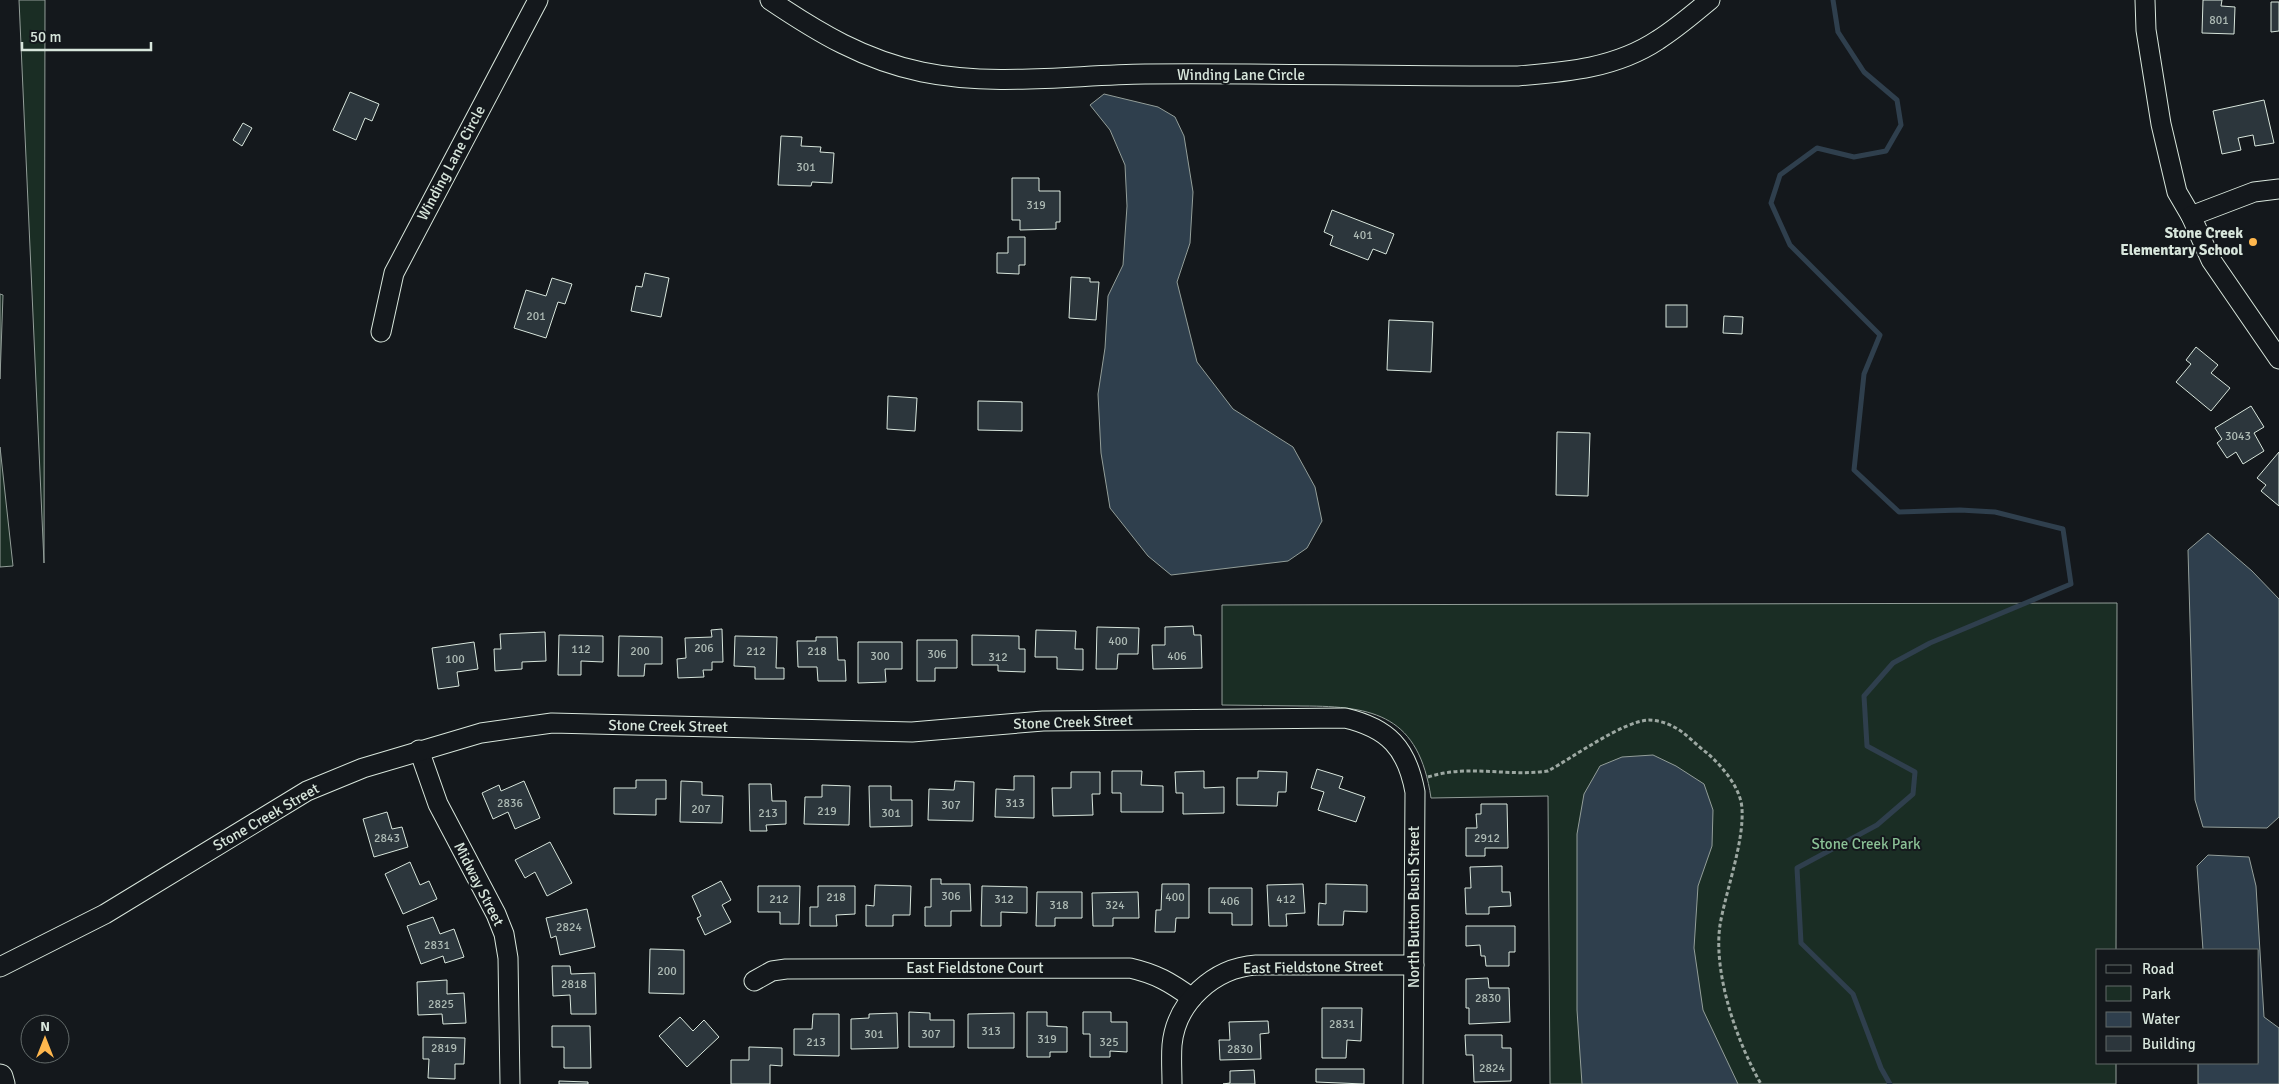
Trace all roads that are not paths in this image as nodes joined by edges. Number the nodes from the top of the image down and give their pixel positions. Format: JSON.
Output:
{"nodes":[{"id":1,"x":538,"y":0,"type":"edge"},
{"id":2,"x":770,"y":0,"type":"edge"},
{"id":3,"x":1710,"y":0,"type":"edge"},
{"id":4,"x":2145,"y":0,"type":"edge"},
{"id":5,"x":2279,"y":189,"type":"edge"},
{"id":6,"x":2191,"y":216,"type":"junction"},
{"id":7,"x":381,"y":332,"type":"dead end"},
{"id":8,"x":2279,"y":359,"type":"edge"},
{"id":9,"x":1389,"y":737,"type":"joint"},
{"id":10,"x":419,"y":750,"type":"junction"},
{"id":11,"x":1414,"y":965,"type":"junction"},
{"id":12,"x":0,"y":967,"type":"edge"},
{"id":13,"x":754,"y":981,"type":"dead end"},
{"id":14,"x":1192,"y":998,"type":"junction"},
{"id":15,"x":0,"y":1077,"type":"edge"},
{"id":16,"x":2,"y":1084,"type":"edge"},
{"id":17,"x":510,"y":1084,"type":"edge"},
{"id":18,"x":1172,"y":1084,"type":"edge"},
{"id":19,"x":1413,"y":1084,"type":"edge"}],
"edges":[{"from":1,"to":7,"type":"street","name":"Winding Lane Circle"},
{"from":2,"to":3,"type":"street","name":"Winding Lane Circle"},
{"from":4,"to":6,"type":"street"},
{"from":5,"to":6,"type":"street"},
{"from":6,"to":8,"type":"street"},
{"from":9,"to":10,"type":"street","name":"Stone Creek Street"},
{"from":9,"to":11,"type":"street","name":"North Button Bush Street"},
{"from":10,"to":12,"type":"street","name":"Stone Creek Street"},
{"from":10,"to":17,"type":"street","name":"Midway Street"},
{"from":11,"to":14,"type":"street","name":"East Fieldstone Street"},
{"from":11,"to":19,"type":"street","name":"North Button Bush Street"},
{"from":13,"to":14,"type":"street","name":"East Fieldstone Court"},
{"from":14,"to":18,"type":"street","name":"East Fieldstone Street"},
{"from":15,"to":16,"type":"main road"}]}
